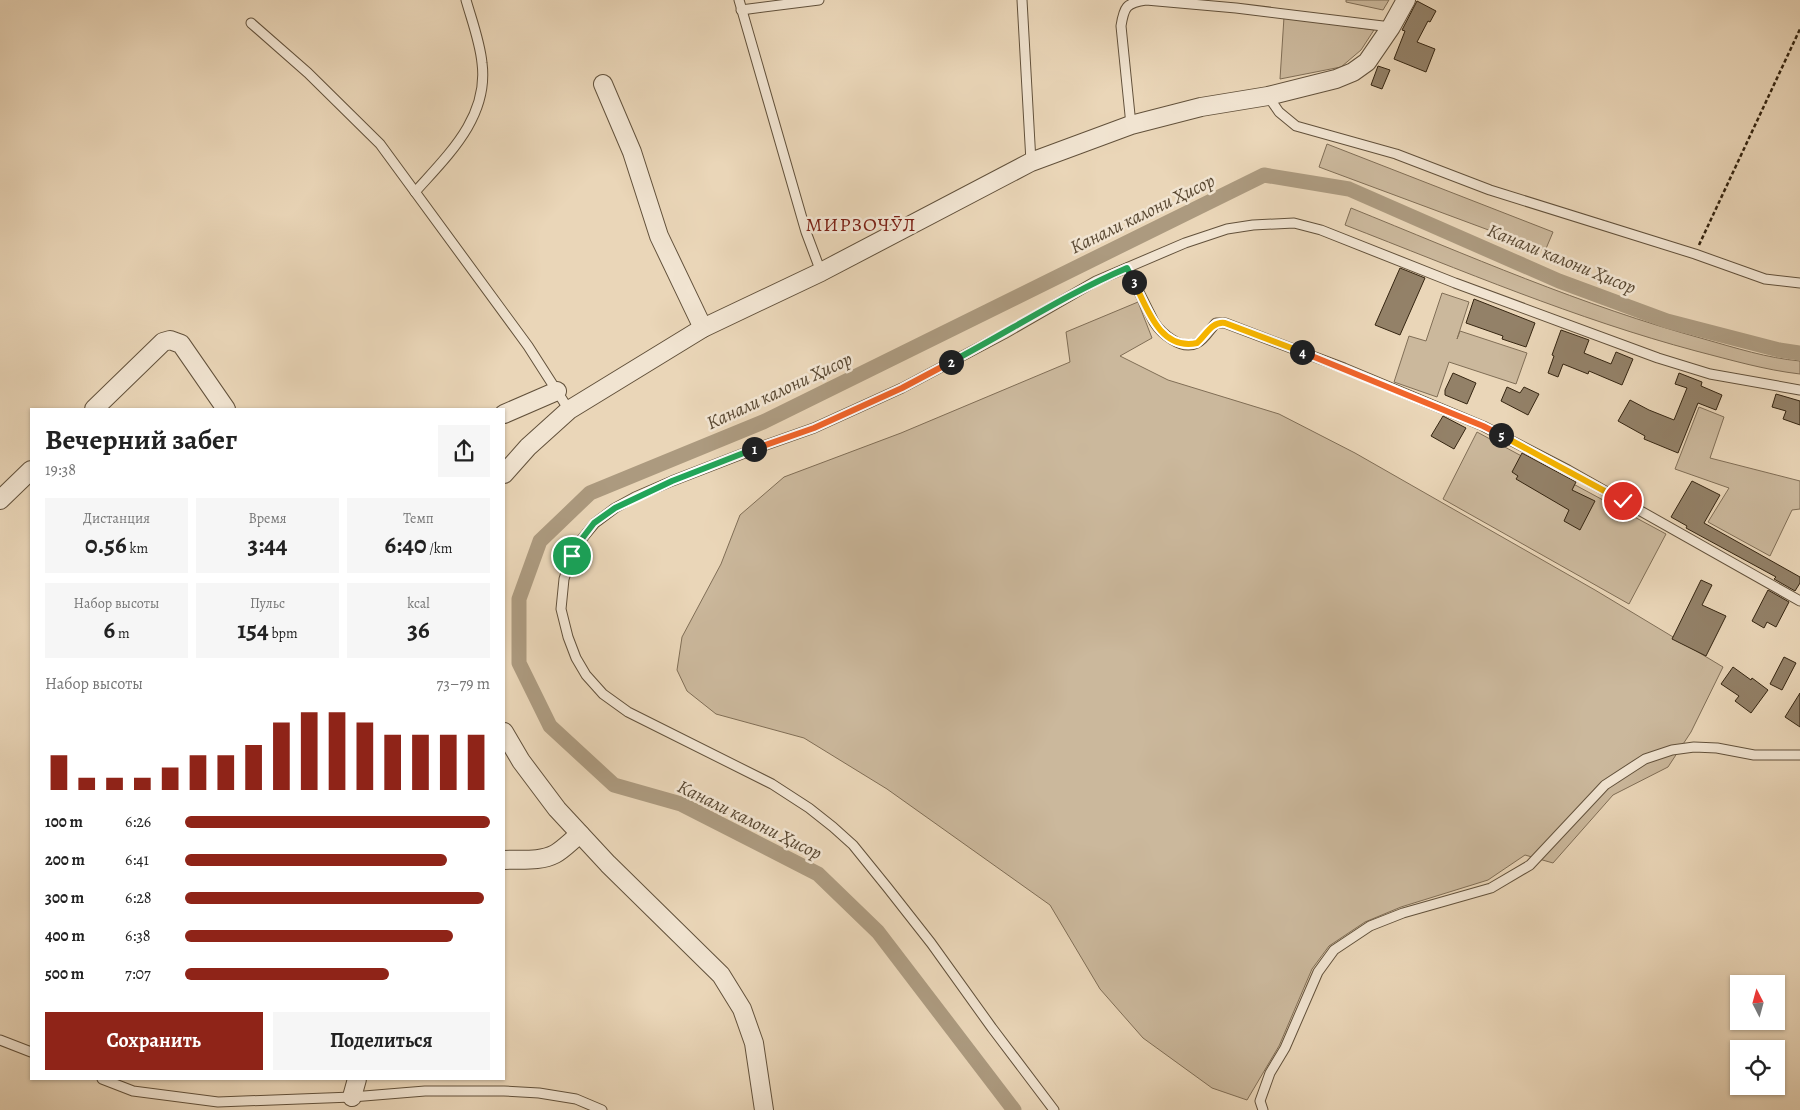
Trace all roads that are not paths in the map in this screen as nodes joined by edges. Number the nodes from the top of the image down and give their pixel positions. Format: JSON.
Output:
{"nodes":[{"id":1,"x":466,"y":0,"type":"edge"},
{"id":2,"x":740,"y":0,"type":"edge"},
{"id":3,"x":819,"y":0,"type":"edge"},
{"id":4,"x":1022,"y":0,"type":"edge"},
{"id":5,"x":1406,"y":0,"type":"edge"},
{"id":6,"x":742,"y":10,"type":"junction"},
{"id":7,"x":251,"y":23,"type":"dead end"},
{"id":8,"x":1391,"y":27,"type":"junction"},
{"id":9,"x":603,"y":84,"type":"dead end"},
{"id":10,"x":1268,"y":96,"type":"junction"},
{"id":11,"x":1131,"y":125,"type":"junction"},
{"id":12,"x":1031,"y":162,"type":"junction"},
{"id":13,"x":415,"y":192,"type":"junction"},
{"id":14,"x":1127,"y":268,"type":"junction"},
{"id":15,"x":821,"y":272,"type":"junction"},
{"id":16,"x":1800,"y":283,"type":"edge"},
{"id":17,"x":703,"y":328,"type":"junction"},
{"id":18,"x":1800,"y":390,"type":"edge"},
{"id":19,"x":557,"y":391,"type":"junction"},
{"id":20,"x":95,"y":408,"type":"edge"},
{"id":21,"x":225,"y":408,"type":"edge"},
{"id":22,"x":569,"y":410,"type":"junction"},
{"id":23,"x":505,"y":414,"type":"edge"},
{"id":24,"x":30,"y":471,"type":"edge"},
{"id":25,"x":505,"y":473,"type":"edge"},
{"id":26,"x":0,"y":500,"type":"edge"},
{"id":27,"x":1800,"y":601,"type":"edge"},
{"id":28,"x":505,"y":734,"type":"edge"},
{"id":29,"x":1800,"y":755,"type":"edge"},
{"id":30,"x":580,"y":834,"type":"junction"},
{"id":31,"x":505,"y":860,"type":"edge"},
{"id":32,"x":0,"y":1040,"type":"edge"},
{"id":33,"x":30,"y":1052,"type":"edge"},
{"id":34,"x":105,"y":1080,"type":"edge"},
{"id":35,"x":357,"y":1080,"type":"edge"},
{"id":36,"x":352,"y":1097,"type":"junction"},
{"id":37,"x":602,"y":1110,"type":"edge"},
{"id":38,"x":764,"y":1110,"type":"edge"},
{"id":39,"x":1054,"y":1110,"type":"edge"},
{"id":40,"x":1263,"y":1110,"type":"edge"}],
"edges":[{"from":1,"to":13,"type":"lane"},
{"from":2,"to":6,"type":"lane"},
{"from":3,"to":6,"type":"lane"},
{"from":4,"to":12,"type":"lane"},
{"from":5,"to":8,"type":"street"},
{"from":6,"to":15,"type":"lane"},
{"from":7,"to":13,"type":"lane"},
{"from":8,"to":10,"type":"street"},
{"from":8,"to":11,"type":"lane"},
{"from":9,"to":17,"type":"street"},
{"from":10,"to":11,"type":"street"},
{"from":10,"to":16,"type":"lane"},
{"from":11,"to":12,"type":"street"},
{"from":12,"to":15,"type":"street"},
{"from":13,"to":19,"type":"lane"},
{"from":14,"to":18,"type":"lane"},
{"from":14,"to":27,"type":"lane"},
{"from":14,"to":39,"type":"lane"},
{"from":15,"to":17,"type":"street"},
{"from":17,"to":22,"type":"street"},
{"from":19,"to":22,"type":"lane"},
{"from":19,"to":23,"type":"street"},
{"from":20,"to":21,"type":"street"},
{"from":22,"to":25,"type":"street"},
{"from":24,"to":26,"type":"street"},
{"from":28,"to":30,"type":"street"},
{"from":29,"to":40,"type":"lane"},
{"from":30,"to":31,"type":"street"},
{"from":30,"to":38,"type":"street"},
{"from":32,"to":33,"type":"lane"},
{"from":34,"to":36,"type":"lane"},
{"from":35,"to":36,"type":"street"},
{"from":36,"to":37,"type":"lane"}]}
